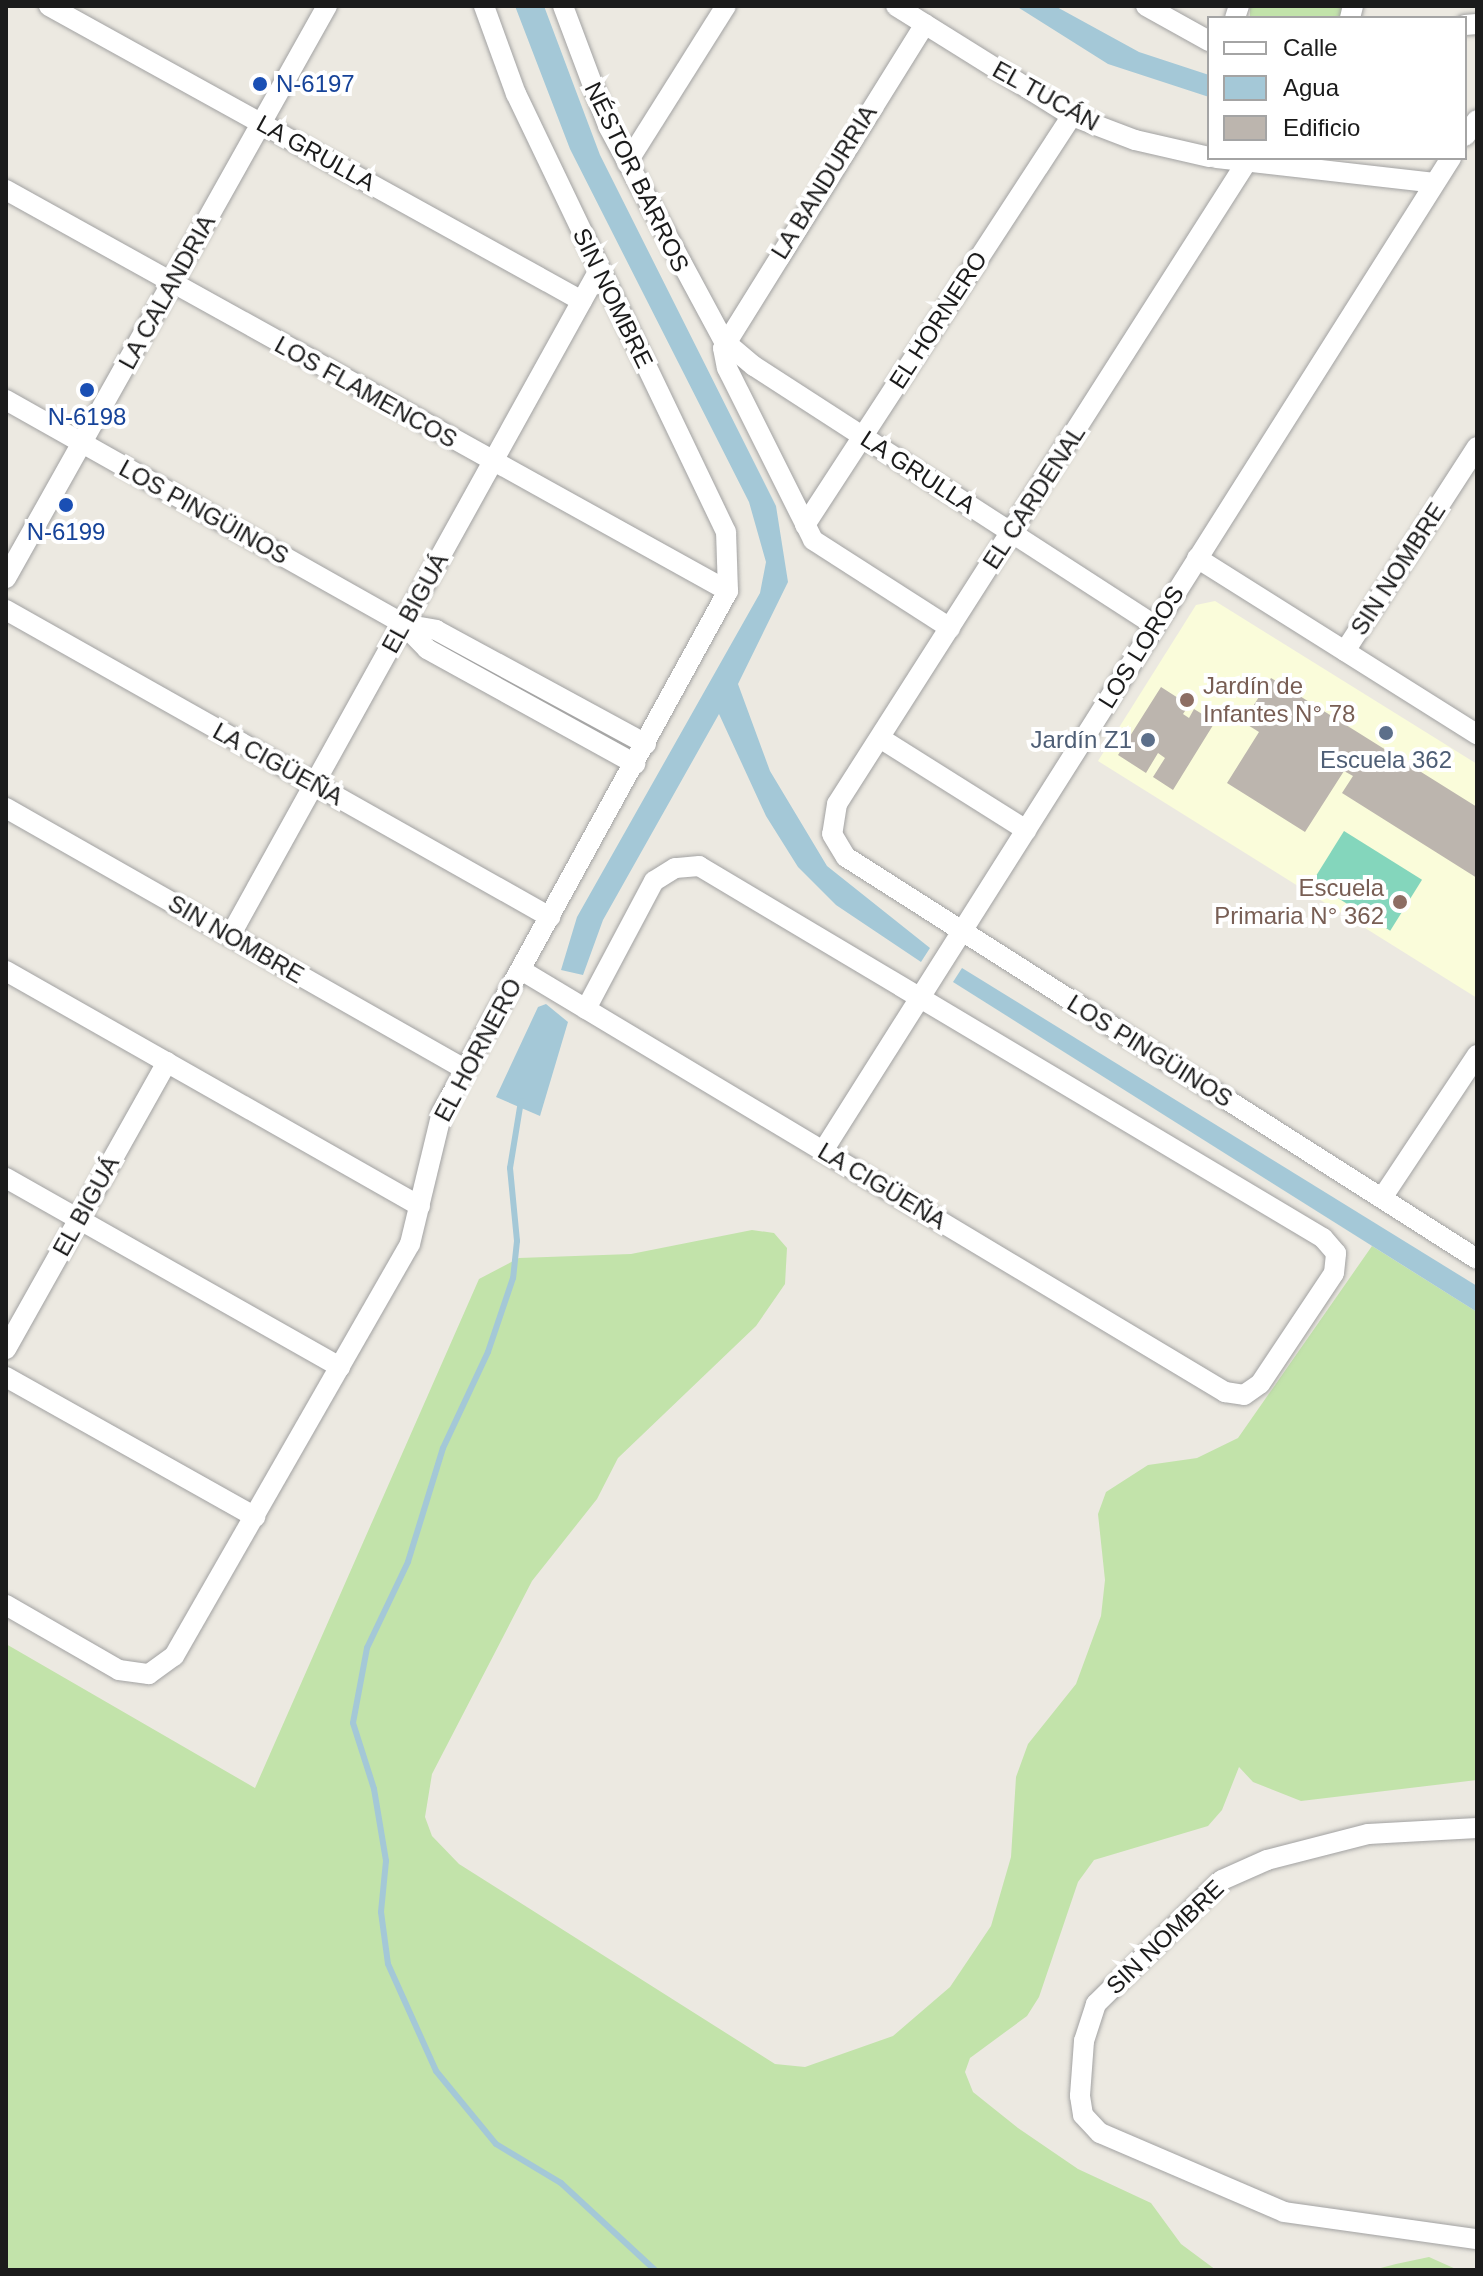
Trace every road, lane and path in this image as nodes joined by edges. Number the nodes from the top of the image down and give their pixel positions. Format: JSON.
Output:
{"nodes":[{"id":1,"x":49,"y":6,"type":"edge"},
{"id":2,"x":327,"y":6,"type":"edge"},
{"id":3,"x":484,"y":6,"type":"edge"},
{"id":4,"x":563,"y":6,"type":"edge"},
{"id":5,"x":726,"y":6,"type":"edge"},
{"id":6,"x":896,"y":6,"type":"edge"},
{"id":7,"x":1146,"y":6,"type":"edge"},
{"id":8,"x":925,"y":24,"type":"junction"},
{"id":9,"x":1207,"y":40,"type":"edge"},
{"id":10,"x":1072,"y":116,"type":"junction"},
{"id":11,"x":261,"y":124,"type":"junction"},
{"id":12,"x":1207,"y":157,"type":"edge"},
{"id":13,"x":1228,"y":160,"type":"edge"},
{"id":14,"x":1450,"y":160,"type":"edge"},
{"id":15,"x":627,"y":163,"type":"junction"},
{"id":16,"x":1246,"y":163,"type":"junction"},
{"id":17,"x":1434,"y":183,"type":"junction"},
{"id":18,"x":6,"y":190,"type":"edge"},
{"id":19,"x":599,"y":270,"type":"junction"},
{"id":20,"x":172,"y":283,"type":"junction"},
{"id":21,"x":582,"y":301,"type":"junction"},
{"id":22,"x":724,"y":341,"type":"junction"},
{"id":23,"x":6,"y":400,"type":"edge"},
{"id":24,"x":863,"y":436,"type":"junction"},
{"id":25,"x":82,"y":443,"type":"junction"},
{"id":26,"x":1477,"y":447,"type":"edge"},
{"id":27,"x":492,"y":463,"type":"junction"},
{"id":28,"x":805,"y":525,"type":"junction"},
{"id":29,"x":1011,"y":532,"type":"junction"},
{"id":30,"x":1197,"y":558,"type":"junction"},
{"id":31,"x":6,"y":578,"type":"edge"},
{"id":32,"x":728,"y":591,"type":"junction"},
{"id":33,"x":6,"y":610,"type":"edge"},
{"id":34,"x":403,"y":624,"type":"junction"},
{"id":35,"x":1155,"y":625,"type":"junction"},
{"id":36,"x":950,"y":628,"type":"junction"},
{"id":37,"x":1345,"y":651,"type":"junction"},
{"id":38,"x":1477,"y":734,"type":"edge"},
{"id":39,"x":880,"y":738,"type":"junction"},
{"id":40,"x":646,"y":744,"type":"junction"},
{"id":41,"x":635,"y":764,"type":"junction"},
{"id":42,"x":314,"y":784,"type":"junction"},
{"id":43,"x":6,"y":808,"type":"edge"},
{"id":44,"x":1026,"y":830,"type":"junction"},
{"id":45,"x":832,"y":834,"type":"joint"},
{"id":46,"x":550,"y":917,"type":"junction"},
{"id":47,"x":962,"y":931,"type":"junction"},
{"id":48,"x":230,"y":936,"type":"junction"},
{"id":49,"x":521,"y":970,"type":"junction"},
{"id":50,"x":6,"y":971,"type":"edge"},
{"id":51,"x":920,"y":997,"type":"junction"},
{"id":52,"x":586,"y":1009,"type":"junction"},
{"id":53,"x":1477,"y":1055,"type":"edge"},
{"id":54,"x":167,"y":1062,"type":"junction"},
{"id":55,"x":466,"y":1070,"type":"junction"},
{"id":56,"x":823,"y":1151,"type":"junction"},
{"id":57,"x":6,"y":1178,"type":"edge"},
{"id":58,"x":1382,"y":1198,"type":"junction"},
{"id":59,"x":420,"y":1206,"type":"junction"},
{"id":60,"x":79,"y":1219,"type":"junction"},
{"id":61,"x":1477,"y":1259,"type":"edge"},
{"id":62,"x":6,"y":1349,"type":"edge"},
{"id":63,"x":340,"y":1367,"type":"junction"},
{"id":64,"x":6,"y":1377,"type":"edge"},
{"id":65,"x":255,"y":1517,"type":"junction"},
{"id":66,"x":6,"y":1605,"type":"edge"},
{"id":67,"x":1477,"y":1828,"type":"edge"},
{"id":68,"x":1477,"y":2239,"type":"edge"}],
"edges":[{"from":1,"to":11,"type":"street","name":"LA GRULLA"},
{"from":2,"to":11,"type":"street","name":"LA CALANDRIA"},
{"from":3,"to":19,"type":"street","name":"SIN NOMBRE"},
{"from":4,"to":15,"type":"street","name":"NÉSTOR BARROS"},
{"from":5,"to":15,"type":"street"},
{"from":6,"to":8,"type":"street","name":"EL TUCÁN"},
{"from":7,"to":9,"type":"street"},
{"from":8,"to":10,"type":"street","name":"EL TUCÁN"},
{"from":8,"to":22,"type":"street","name":"LA BANDURRIA"},
{"from":10,"to":12,"type":"street","name":"EL TUCÁN"},
{"from":10,"to":24,"type":"street","name":"EL HORNERO"},
{"from":11,"to":20,"type":"street","name":"LA CALANDRIA"},
{"from":11,"to":21,"type":"street","name":"LA GRULLA"},
{"from":13,"to":16,"type":"street"},
{"from":14,"to":17,"type":"street","name":"LOS LOROS"},
{"from":15,"to":22,"type":"street","name":"NÉSTOR BARROS"},
{"from":16,"to":17,"type":"street"},
{"from":16,"to":29,"type":"street","name":"EL CARDENAL"},
{"from":17,"to":30,"type":"street","name":"LOS LOROS"},
{"from":18,"to":20,"type":"street","name":"LOS FLAMENCOS"},
{"from":19,"to":21,"type":"street","name":"EL BIGUÁ"},
{"from":19,"to":32,"type":"street","name":"SIN NOMBRE"},
{"from":20,"to":25,"type":"street","name":"LA CALANDRIA"},
{"from":20,"to":27,"type":"street","name":"LOS FLAMENCOS"},
{"from":21,"to":27,"type":"street","name":"EL BIGUÁ"},
{"from":22,"to":24,"type":"street","name":"LA GRULLA"},
{"from":22,"to":28,"type":"street"},
{"from":23,"to":25,"type":"street","name":"LOS PINGÜINOS"},
{"from":24,"to":28,"type":"street","name":"EL HORNERO"},
{"from":24,"to":29,"type":"street","name":"LA GRULLA"},
{"from":25,"to":31,"type":"street","name":"LA CALANDRIA"},
{"from":25,"to":34,"type":"street","name":"LOS PINGÜINOS"},
{"from":26,"to":37,"type":"street","name":"SIN NOMBRE"},
{"from":27,"to":32,"type":"street","name":"LOS FLAMENCOS"},
{"from":27,"to":34,"type":"street","name":"EL BIGUÁ"},
{"from":28,"to":36,"type":"street"},
{"from":29,"to":35,"type":"street","name":"LA GRULLA"},
{"from":29,"to":36,"type":"street","name":"EL CARDENAL"},
{"from":30,"to":35,"type":"street","name":"LOS LOROS"},
{"from":30,"to":37,"type":"street"},
{"from":32,"to":40,"type":"street","name":"EL HORNERO"},
{"from":33,"to":42,"type":"street","name":"LA CIGÜEÑA"},
{"from":34,"to":40,"type":"street","name":"LOS PINGÜINOS"},
{"from":34,"to":41,"type":"street","name":"LOS PINGÜINOS"},
{"from":34,"to":42,"type":"street","name":"EL BIGUÁ"},
{"from":35,"to":44,"type":"street","name":"LOS LOROS"},
{"from":36,"to":39,"type":"street","name":"EL CARDENAL"},
{"from":37,"to":38,"type":"street"},
{"from":39,"to":44,"type":"street"},
{"from":39,"to":45,"type":"street","name":"EL CARDENAL"},
{"from":40,"to":41,"type":"street","name":"EL HORNERO"},
{"from":41,"to":46,"type":"street","name":"EL HORNERO"},
{"from":42,"to":46,"type":"street","name":"LA CIGÜEÑA"},
{"from":42,"to":48,"type":"street","name":"EL BIGUÁ"},
{"from":43,"to":48,"type":"street","name":"SIN NOMBRE"},
{"from":44,"to":47,"type":"street","name":"LOS LOROS"},
{"from":45,"to":47,"type":"street","name":"LOS PINGÜINOS"},
{"from":46,"to":49,"type":"street","name":"EL HORNERO"},
{"from":47,"to":51,"type":"street","name":"LOS LOROS"},
{"from":47,"to":58,"type":"street","name":"LOS PINGÜINOS"},
{"from":48,"to":55,"type":"street","name":"SIN NOMBRE"},
{"from":49,"to":52,"type":"street","name":"LA CIGÜEÑA"},
{"from":49,"to":55,"type":"street","name":"EL HORNERO"},
{"from":50,"to":54,"type":"street"},
{"from":51,"to":52,"type":"street"},
{"from":51,"to":56,"type":"street","name":"LOS LOROS"},
{"from":51,"to":56,"type":"street","name":"LA CIGÜEÑA"},
{"from":52,"to":56,"type":"street","name":"LA CIGÜEÑA"},
{"from":53,"to":58,"type":"street"},
{"from":54,"to":59,"type":"street"},
{"from":54,"to":60,"type":"street","name":"EL BIGUÁ"},
{"from":55,"to":59,"type":"street","name":"EL HORNERO"},
{"from":57,"to":60,"type":"street"},
{"from":58,"to":61,"type":"street","name":"LOS PINGÜINOS"},
{"from":59,"to":63,"type":"street","name":"EL HORNERO"},
{"from":60,"to":62,"type":"street","name":"EL BIGUÁ"},
{"from":60,"to":63,"type":"street"},
{"from":63,"to":65,"type":"street","name":"EL HORNERO"},
{"from":64,"to":65,"type":"street"},
{"from":65,"to":66,"type":"street","name":"EL HORNERO"},
{"from":67,"to":68,"type":"street","name":"SIN NOMBRE"}]}
